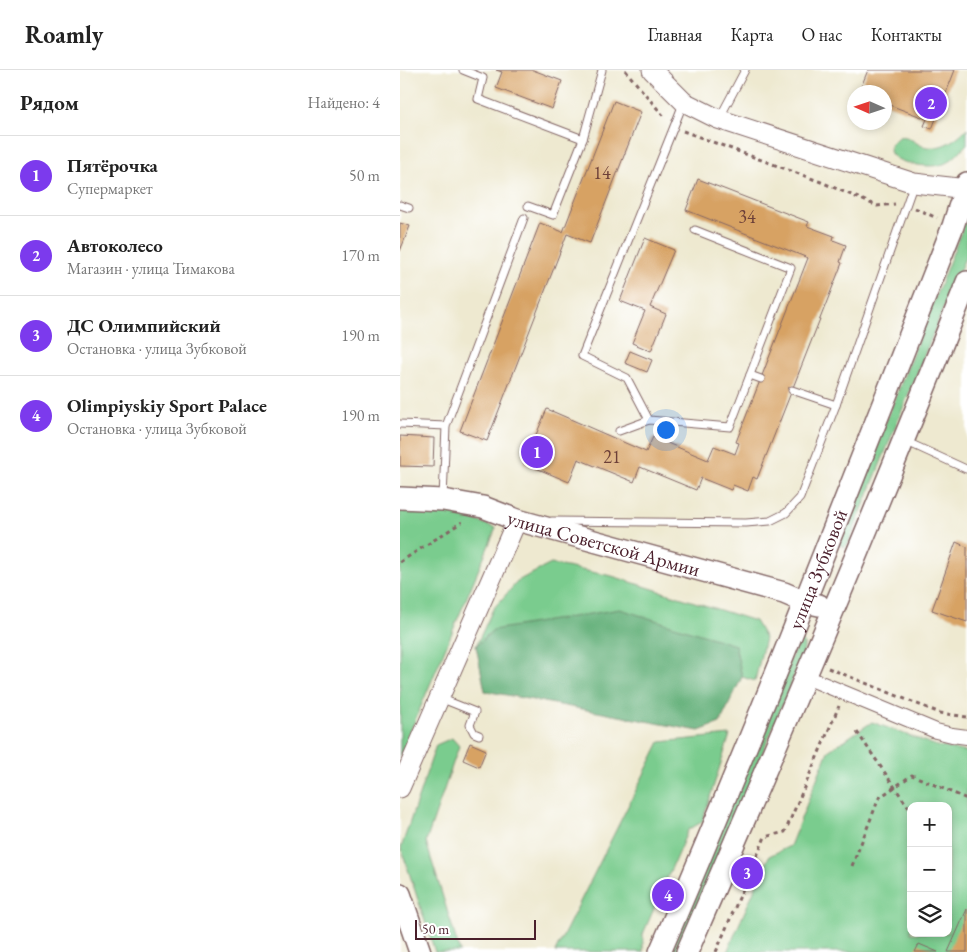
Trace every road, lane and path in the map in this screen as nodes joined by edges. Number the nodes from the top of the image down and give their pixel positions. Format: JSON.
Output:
{"nodes":[{"id":1,"x":463,"y":70,"type":"edge"},
{"id":2,"x":602,"y":70,"type":"edge"},
{"id":3,"x":625,"y":70,"type":"edge"},
{"id":4,"x":652,"y":70,"type":"edge"},
{"id":5,"x":745,"y":70,"type":"edge"},
{"id":6,"x":684,"y":102,"type":"junction"},
{"id":7,"x":718,"y":119,"type":"junction"},
{"id":8,"x":674,"y":128,"type":"junction"},
{"id":9,"x":582,"y":139,"type":"junction"},
{"id":10,"x":914,"y":183,"type":"junction"},
{"id":11,"x":966,"y":186,"type":"edge"},
{"id":12,"x":906,"y":203,"type":"junction"},
{"id":13,"x":400,"y":205,"type":"edge"},
{"id":14,"x":528,"y":206,"type":"dead end"},
{"id":15,"x":409,"y":208,"type":"dead end"},
{"id":16,"x":524,"y":218,"type":"dead end"},
{"id":17,"x":953,"y":226,"type":"junction"},
{"id":18,"x":695,"y":230,"type":"dead end"},
{"id":19,"x":967,"y":282,"type":"edge"},
{"id":20,"x":750,"y":375,"type":"junction"},
{"id":21,"x":761,"y":379,"type":"dead end"},
{"id":22,"x":792,"y":390,"type":"dead end"},
{"id":23,"x":836,"y":405,"type":"junction"},
{"id":24,"x":649,"y":420,"type":"junction"},
{"id":25,"x":400,"y":424,"type":"edge"},
{"id":26,"x":446,"y":426,"type":"junction"},
{"id":27,"x":619,"y":431,"type":"dead end"},
{"id":28,"x":904,"y":440,"type":"junction"},
{"id":29,"x":967,"y":469,"type":"edge"},
{"id":30,"x":400,"y":498,"type":"edge"},
{"id":31,"x":443,"y":500,"type":"junction"},
{"id":32,"x":483,"y":508,"type":"junction"},
{"id":33,"x":517,"y":520,"type":"junction"},
{"id":34,"x":400,"y":562,"type":"edge"},
{"id":35,"x":805,"y":602,"type":"junction"},
{"id":36,"x":833,"y":608,"type":"junction"},
{"id":37,"x":825,"y":667,"type":"dead end"},
{"id":38,"x":806,"y":677,"type":"junction"},
{"id":39,"x":845,"y":693,"type":"junction"},
{"id":40,"x":438,"y":698,"type":"junction"},
{"id":41,"x":967,"y":717,"type":"edge"},
{"id":42,"x":857,"y":732,"type":"dead end"},
{"id":43,"x":479,"y":735,"type":"dead end"},
{"id":44,"x":967,"y":736,"type":"edge"},
{"id":45,"x":895,"y":787,"type":"junction"},
{"id":46,"x":400,"y":788,"type":"edge"},
{"id":47,"x":967,"y":799,"type":"edge"},
{"id":48,"x":907,"y":805,"type":"edge"},
{"id":49,"x":852,"y":866,"type":"dead end"},
{"id":50,"x":400,"y":894,"type":"edge"},
{"id":51,"x":420,"y":952,"type":"edge"},
{"id":52,"x":660,"y":952,"type":"edge"},
{"id":53,"x":687,"y":952,"type":"edge"},
{"id":54,"x":716,"y":952,"type":"edge"}],
"edges":[{"from":1,"to":9,"type":"lane"},
{"from":2,"to":9,"type":"lane"},
{"from":3,"to":8,"type":"path"},
{"from":4,"to":6,"type":"street"},
{"from":5,"to":7,"type":"lane"},
{"from":6,"to":7,"type":"street"},
{"from":6,"to":8,"type":"lane"},
{"from":7,"to":10,"type":"street"},
{"from":8,"to":12,"type":"path"},
{"from":8,"to":24,"type":"lane"},
{"from":9,"to":14,"type":"lane"},
{"from":10,"to":11,"type":"street"},
{"from":10,"to":12,"type":"lane"},
{"from":11,"to":17,"type":"main road","name":"улица Зубковой"},
{"from":12,"to":17,"type":"path"},
{"from":12,"to":23,"type":"lane"},
{"from":13,"to":15,"type":"lane"},
{"from":16,"to":26,"type":"lane"},
{"from":17,"to":35,"type":"main road","name":"улица Зубковой"},
{"from":18,"to":20,"type":"lane"},
{"from":19,"to":28,"type":"main road","name":"улица Зубковой"},
{"from":20,"to":21,"type":"lane"},
{"from":20,"to":24,"type":"lane"},
{"from":22,"to":23,"type":"lane"},
{"from":23,"to":33,"type":"lane"},
{"from":24,"to":27,"type":"lane"},
{"from":25,"to":26,"type":"lane"},
{"from":26,"to":31,"type":"lane"},
{"from":28,"to":29,"type":"lane"},
{"from":28,"to":36,"type":"main road","name":"улица Зубковой"},
{"from":30,"to":31,"type":"main road","name":"улица Советской Армии"},
{"from":31,"to":32,"type":"main road","name":"улица Советской Армии"},
{"from":32,"to":33,"type":"main road","name":"улица Советской Армии"},
{"from":32,"to":34,"type":"path"},
{"from":33,"to":35,"type":"main road","name":"улица Советской Армии"},
{"from":33,"to":40,"type":"street"},
{"from":35,"to":36,"type":"main road","name":"улица Советской Армии"},
{"from":35,"to":52,"type":"main road","name":"улица Зубковой"},
{"from":36,"to":38,"type":"main road","name":"улица Зубковой"},
{"from":37,"to":41,"type":"path"},
{"from":38,"to":39,"type":"street"},
{"from":38,"to":53,"type":"main road","name":"улица Зубковой"},
{"from":39,"to":44,"type":"street"},
{"from":39,"to":54,"type":"path"},
{"from":40,"to":43,"type":"lane"},
{"from":40,"to":46,"type":"street"},
{"from":42,"to":45,"type":"path"},
{"from":45,"to":47,"type":"path"},
{"from":45,"to":48,"type":"path"},
{"from":45,"to":49,"type":"path"},
{"from":50,"to":51,"type":"main road"}]}
